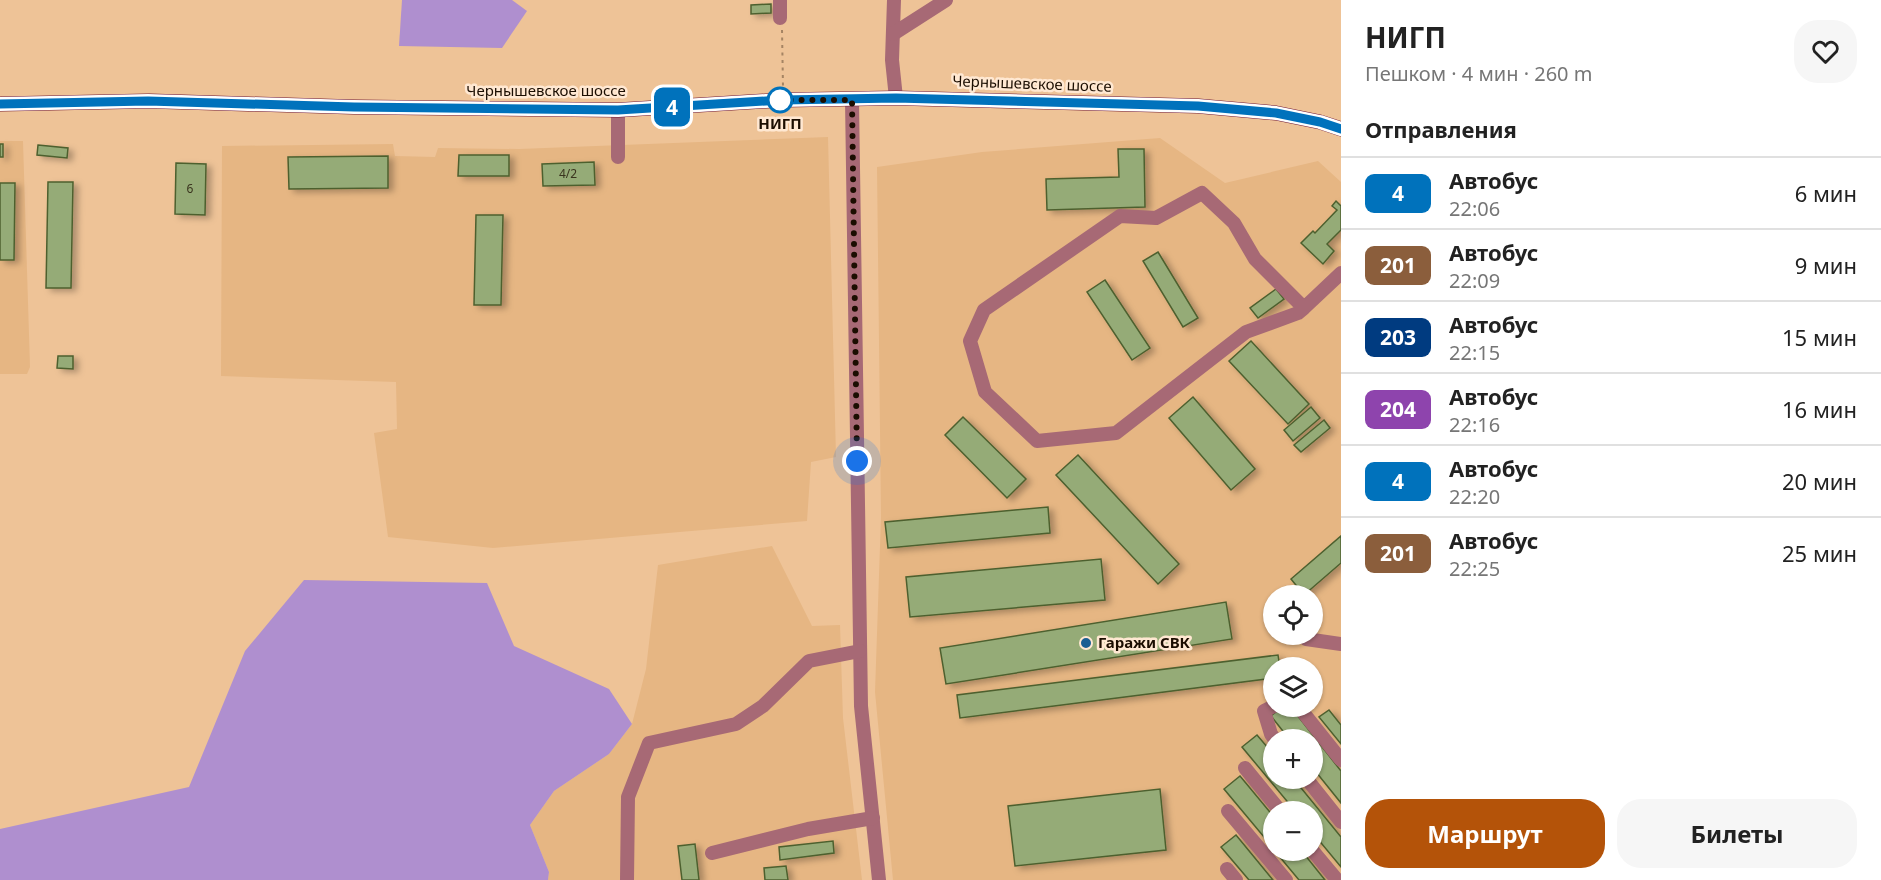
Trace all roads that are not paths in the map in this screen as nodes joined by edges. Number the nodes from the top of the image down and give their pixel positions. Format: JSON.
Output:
{"nodes":[{"id":1,"x":780,"y":0,"type":"edge"},
{"id":2,"x":894,"y":0,"type":"edge"},
{"id":3,"x":946,"y":0,"type":"edge"},
{"id":4,"x":780,"y":18,"type":"dead end"},
{"id":5,"x":893,"y":34,"type":"junction"},
{"id":6,"x":896,"y":98,"type":"junction"},
{"id":7,"x":852,"y":100,"type":"junction"},
{"id":8,"x":0,"y":104,"type":"edge"},
{"id":9,"x":618,"y":110,"type":"junction"},
{"id":10,"x":1341,"y":129,"type":"edge"},
{"id":11,"x":618,"y":157,"type":"dead end"},
{"id":12,"x":1341,"y":273,"type":"edge"},
{"id":13,"x":1304,"y":308,"type":"junction"},
{"id":14,"x":1323,"y":641,"type":"edge"},
{"id":15,"x":1341,"y":644,"type":"edge"},
{"id":16,"x":860,"y":651,"type":"junction"},
{"id":17,"x":1307,"y":717,"type":"edge"},
{"id":18,"x":1341,"y":760,"type":"edge"},
{"id":19,"x":1245,"y":768,"type":"dead end"},
{"id":20,"x":1315,"y":789,"type":"edge"},
{"id":21,"x":1272,"y":801,"type":"edge"},
{"id":22,"x":1228,"y":811,"type":"dead end"},
{"id":23,"x":873,"y":818,"type":"junction"},
{"id":24,"x":1341,"y":822,"type":"edge"},
{"id":25,"x":712,"y":853,"type":"dead end"},
{"id":26,"x":1321,"y":861,"type":"edge"},
{"id":27,"x":1227,"y":869,"type":"dead end"},
{"id":28,"x":627,"y":880,"type":"edge"},
{"id":29,"x":879,"y":880,"type":"edge"},
{"id":30,"x":1236,"y":880,"type":"edge"},
{"id":31,"x":1286,"y":880,"type":"edge"},
{"id":32,"x":1336,"y":880,"type":"edge"}],
"edges":[{"from":1,"to":4,"type":"street"},
{"from":2,"to":5,"type":"street"},
{"from":3,"to":5,"type":"street"},
{"from":5,"to":6,"type":"street"},
{"from":6,"to":7,"type":"main road","name":"Чернышевское шоссе"},
{"from":6,"to":10,"type":"main road","name":"Чернышевское шоссе"},
{"from":7,"to":9,"type":"main road","name":"Чернышевское шоссе"},
{"from":7,"to":16,"type":"street"},
{"from":8,"to":9,"type":"main road","name":"Чернышевское шоссе"},
{"from":9,"to":11,"type":"street"},
{"from":12,"to":13,"type":"street"},
{"from":13,"to":13,"type":"street"},
{"from":14,"to":15,"type":"street"},
{"from":16,"to":23,"type":"street"},
{"from":16,"to":28,"type":"street"},
{"from":17,"to":18,"type":"street"},
{"from":19,"to":21,"type":"street"},
{"from":20,"to":24,"type":"street"},
{"from":22,"to":31,"type":"street"},
{"from":23,"to":25,"type":"street"},
{"from":23,"to":29,"type":"street"},
{"from":26,"to":32,"type":"street"},
{"from":27,"to":30,"type":"street"}]}
